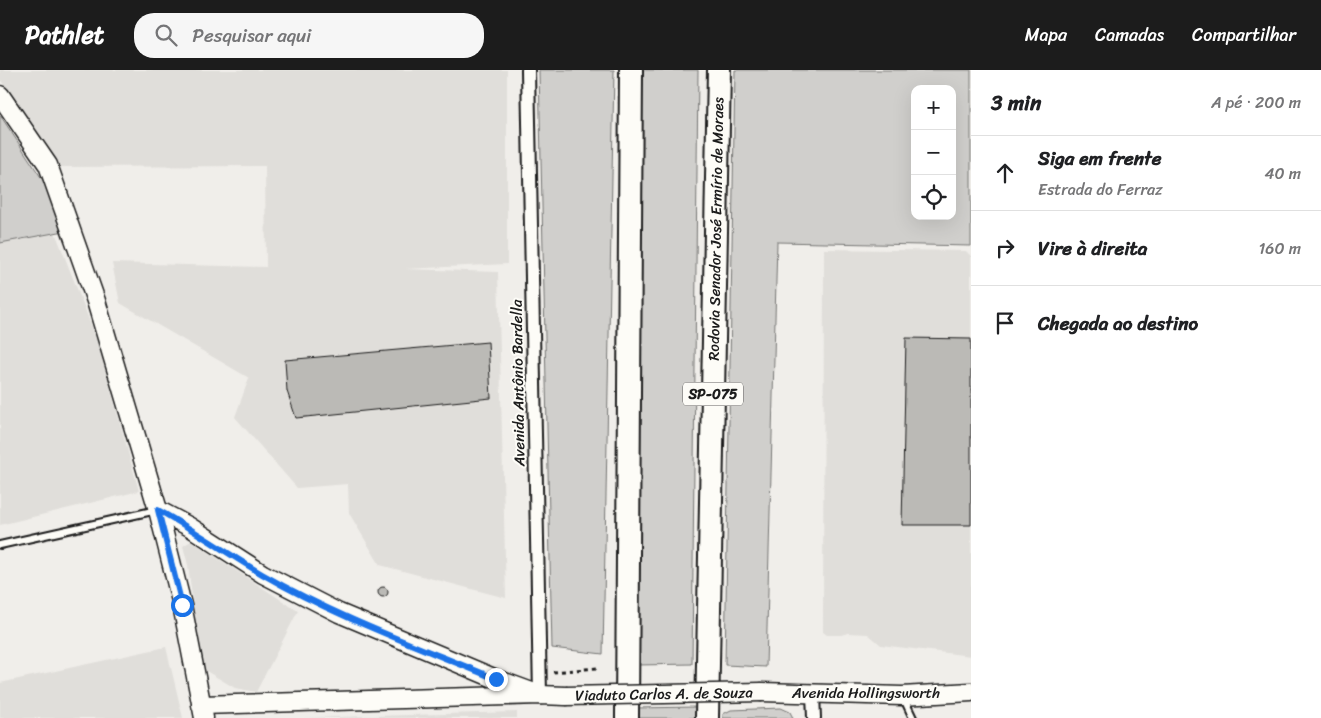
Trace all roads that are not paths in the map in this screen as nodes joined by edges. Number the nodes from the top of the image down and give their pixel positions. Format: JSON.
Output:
{"nodes":[{"id":1,"x":528,"y":70,"type":"edge"},
{"id":2,"x":631,"y":70,"type":"edge"},
{"id":3,"x":719,"y":70,"type":"edge"},
{"id":4,"x":0,"y":95,"type":"edge"},
{"id":5,"x":158,"y":510,"type":"junction"},
{"id":6,"x":0,"y":545,"type":"edge"},
{"id":7,"x":762,"y":692,"type":"joint"},
{"id":8,"x":971,"y":692,"type":"edge"},
{"id":9,"x":813,"y":694,"type":"junction"},
{"id":10,"x":540,"y":695,"type":"junction"},
{"id":11,"x":902,"y":696,"type":"junction"},
{"id":12,"x":203,"y":711,"type":"edge"},
{"id":13,"x":627,"y":718,"type":"edge"},
{"id":14,"x":707,"y":718,"type":"edge"},
{"id":15,"x":814,"y":718,"type":"edge"},
{"id":16,"x":913,"y":718,"type":"edge"}],
"edges":[{"from":1,"to":10,"type":"street","name":"Avenida Antônio Bardella"},
{"from":2,"to":13,"type":"highway"},
{"from":3,"to":14,"type":"highway","name":"Rodovia Senador José Ermírio de Moraes","number":"SP-075"},
{"from":4,"to":5,"type":"main road"},
{"from":5,"to":6,"type":"lane"},
{"from":5,"to":10,"type":"main road"},
{"from":5,"to":12,"type":"main road"},
{"from":7,"to":9,"type":"main road","name":"Avenida Hollingsworth"},
{"from":7,"to":10,"type":"main road","name":"Viaduto Carlos A. de Souza","bridge":true},
{"from":8,"to":11,"type":"main road","name":"Avenida Hollingsworth"},
{"from":9,"to":11,"type":"main road","name":"Avenida Hollingsworth"},
{"from":9,"to":15,"type":"street"},
{"from":10,"to":12,"type":"main road"},
{"from":11,"to":16,"type":"lane"}]}
